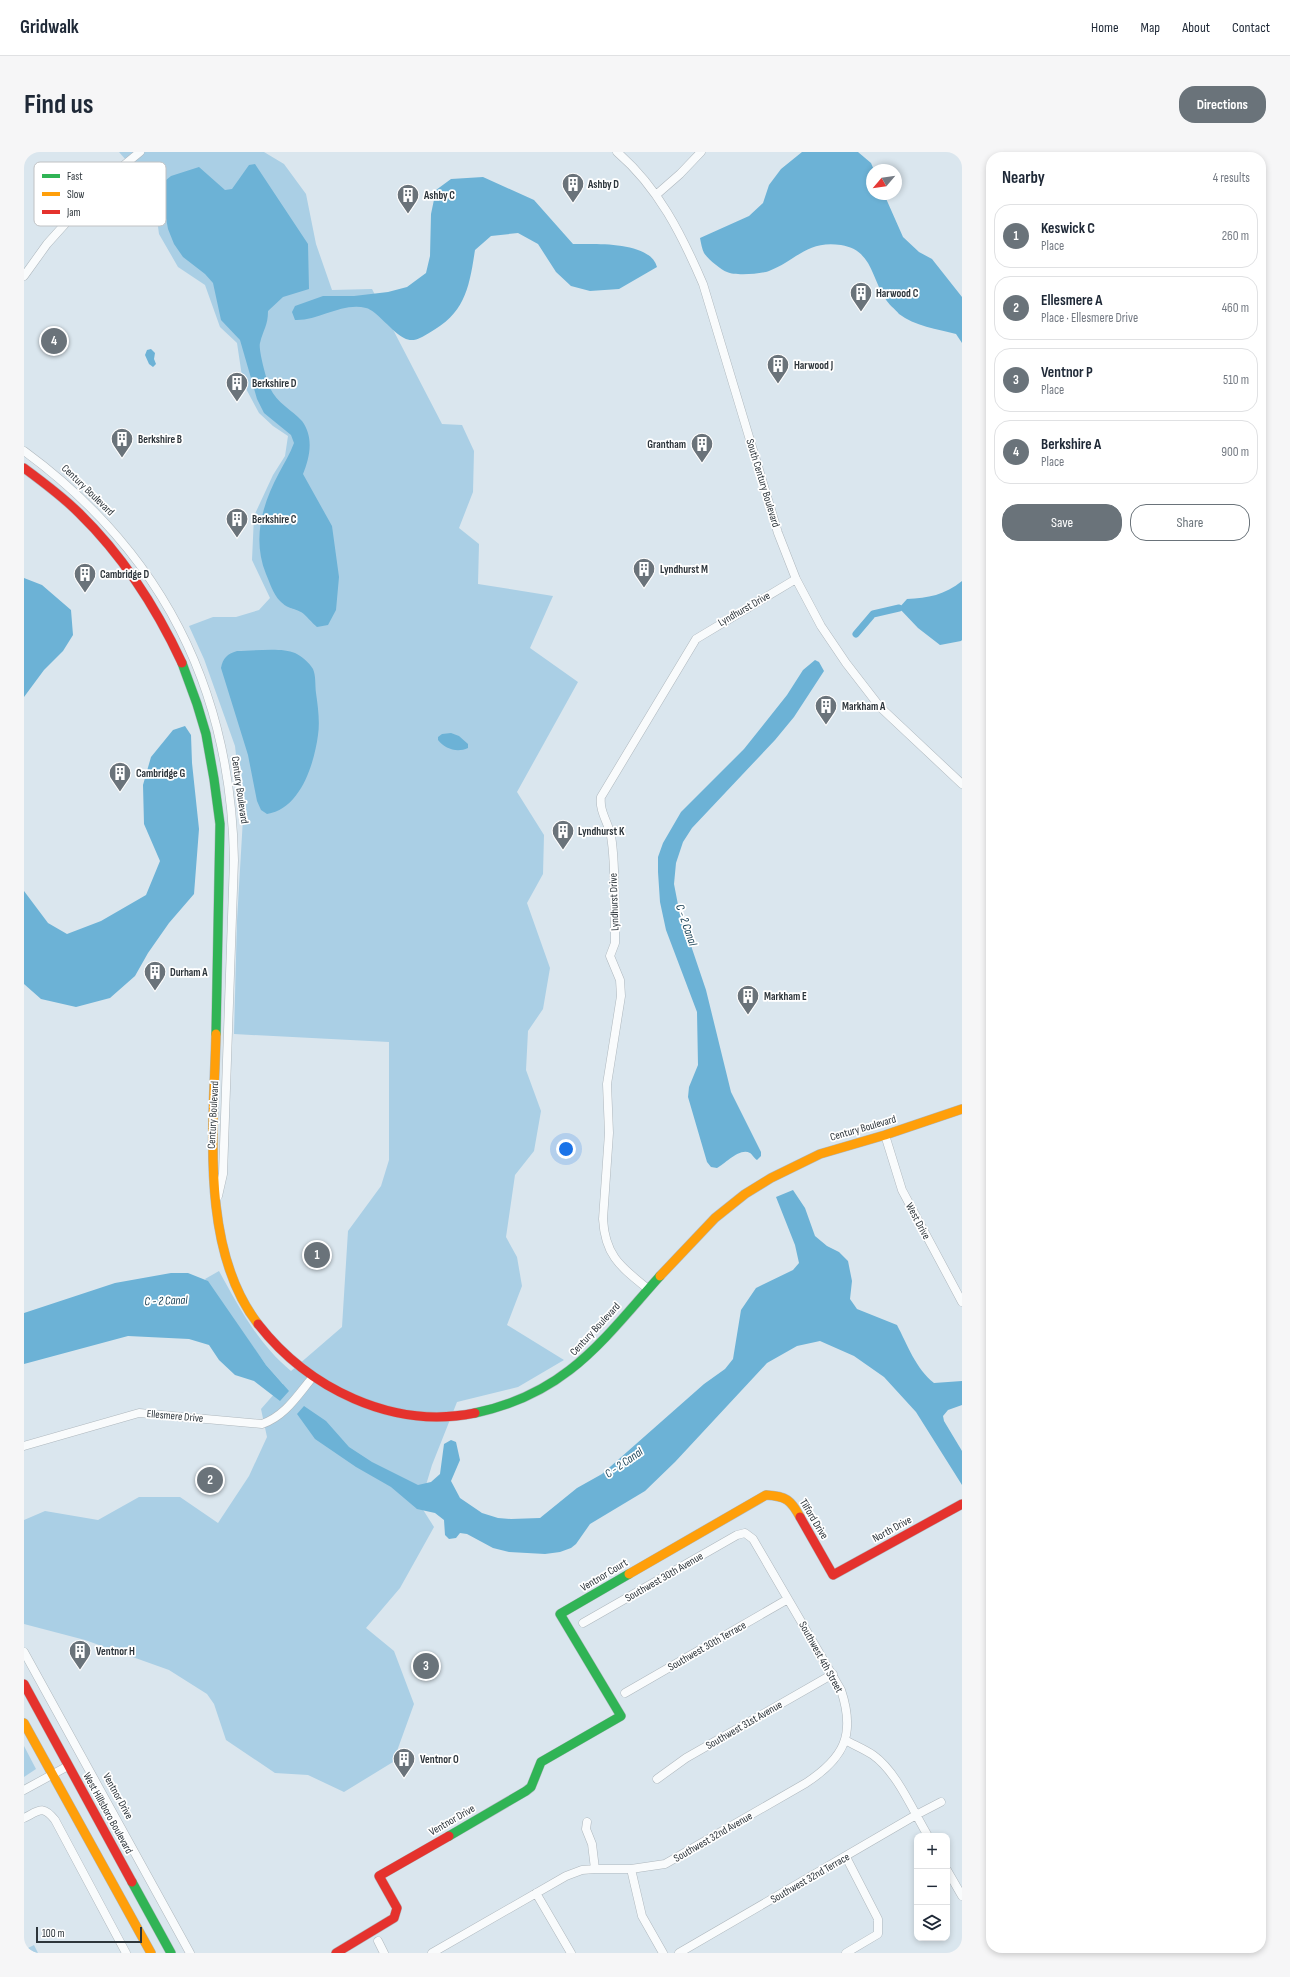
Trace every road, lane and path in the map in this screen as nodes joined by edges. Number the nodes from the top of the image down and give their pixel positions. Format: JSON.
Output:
{"nodes":[{"id":1,"x":140,"y":152,"type":"edge"},
{"id":2,"x":617,"y":152,"type":"edge"},
{"id":3,"x":701,"y":152,"type":"edge"},
{"id":4,"x":128,"y":162,"type":"edge"},
{"id":5,"x":656,"y":195,"type":"junction"},
{"id":6,"x":63,"y":226,"type":"edge"},
{"id":7,"x":24,"y":276,"type":"edge"},
{"id":8,"x":24,"y":451,"type":"edge"},
{"id":9,"x":24,"y":468,"type":"edge"},
{"id":10,"x":796,"y":579,"type":"junction"},
{"id":11,"x":962,"y":784,"type":"edge"},
{"id":12,"x":962,"y":1109,"type":"edge"},
{"id":13,"x":885,"y":1135,"type":"junction"},
{"id":14,"x":217,"y":1200,"type":"junction"},
{"id":15,"x":648,"y":1289,"type":"junction"},
{"id":16,"x":962,"y":1302,"type":"edge"},
{"id":17,"x":312,"y":1378,"type":"junction"},
{"id":18,"x":24,"y":1446,"type":"edge"},
{"id":19,"x":762,"y":1496,"type":"joint"},
{"id":20,"x":962,"y":1504,"type":"edge"},
{"id":21,"x":745,"y":1533,"type":"joint"},
{"id":22,"x":834,"y":1575,"type":"joint"},
{"id":23,"x":788,"y":1599,"type":"junction"},
{"id":24,"x":583,"y":1623,"type":"dead end"},
{"id":25,"x":24,"y":1652,"type":"edge"},
{"id":26,"x":833,"y":1674,"type":"junction"},
{"id":27,"x":24,"y":1684,"type":"edge"},
{"id":28,"x":625,"y":1693,"type":"dead end"},
{"id":29,"x":621,"y":1716,"type":"joint"},
{"id":30,"x":24,"y":1723,"type":"edge"},
{"id":31,"x":845,"y":1740,"type":"junction"},
{"id":32,"x":68,"y":1766,"type":"junction"},
{"id":33,"x":52,"y":1774,"type":"junction"},
{"id":34,"x":657,"y":1779,"type":"dead end"},
{"id":35,"x":24,"y":1790,"type":"edge"},
{"id":36,"x":941,"y":1802,"type":"dead end"},
{"id":37,"x":916,"y":1815,"type":"junction"},
{"id":38,"x":24,"y":1818,"type":"edge"},
{"id":39,"x":587,"y":1822,"type":"dead end"},
{"id":40,"x":926,"y":1833,"type":"edge"},
{"id":41,"x":846,"y":1857,"type":"junction"},
{"id":42,"x":595,"y":1869,"type":"junction"},
{"id":43,"x":631,"y":1869,"type":"junction"},
{"id":44,"x":950,"y":1875,"type":"edge"},
{"id":45,"x":536,"y":1893,"type":"junction"},
{"id":46,"x":962,"y":1896,"type":"edge"},
{"id":47,"x":378,"y":1941,"type":"dead end"},
{"id":48,"x":126,"y":1953,"type":"edge"},
{"id":49,"x":151,"y":1953,"type":"edge"},
{"id":50,"x":171,"y":1953,"type":"edge"},
{"id":51,"x":190,"y":1953,"type":"edge"},
{"id":52,"x":336,"y":1953,"type":"edge"},
{"id":53,"x":384,"y":1953,"type":"edge"},
{"id":54,"x":432,"y":1953,"type":"edge"},
{"id":55,"x":571,"y":1953,"type":"edge"},
{"id":56,"x":663,"y":1953,"type":"edge"},
{"id":57,"x":679,"y":1953,"type":"edge"},
{"id":58,"x":846,"y":1953,"type":"edge"}],
"edges":[{"from":1,"to":4,"type":"street"},
{"from":2,"to":5,"type":"street","name":"South Century Boulevard"},
{"from":3,"to":5,"type":"street"},
{"from":5,"to":10,"type":"street","name":"South Century Boulevard"},
{"from":6,"to":7,"type":"street"},
{"from":8,"to":14,"type":"street","name":"Century Boulevard"},
{"from":9,"to":14,"type":"street","name":"Century Boulevard"},
{"from":10,"to":11,"type":"street","name":"South Century Boulevard"},
{"from":10,"to":15,"type":"street","name":"Lyndhurst Drive"},
{"from":12,"to":13,"type":"street","name":"Century Boulevard"},
{"from":13,"to":15,"type":"street","name":"Century Boulevard"},
{"from":13,"to":16,"type":"street","name":"West Drive"},
{"from":14,"to":17,"type":"street","name":"Century Boulevard"},
{"from":15,"to":17,"type":"street","name":"Century Boulevard"},
{"from":17,"to":18,"type":"street","name":"Ellesmere Drive"},
{"from":19,"to":22,"type":"street","name":"Tilford Drive"},
{"from":19,"to":29,"type":"street","name":"Ventnor Court"},
{"from":20,"to":22,"type":"street","name":"North Drive"},
{"from":21,"to":23,"type":"street","name":"Southwest 4th Street"},
{"from":21,"to":24,"type":"street","name":"Southwest 30th Avenue"},
{"from":23,"to":26,"type":"street","name":"Southwest 4th Street"},
{"from":23,"to":28,"type":"street","name":"Southwest 30th Terrace"},
{"from":25,"to":51,"type":"street","name":"Ventnor Drive"},
{"from":26,"to":31,"type":"street","name":"Southwest 4th Street"},
{"from":26,"to":34,"type":"street","name":"Southwest 31st Avenue"},
{"from":27,"to":32,"type":"street","name":"West Hillsboro Boulevard"},
{"from":29,"to":52,"type":"street","name":"Ventnor Drive"},
{"from":30,"to":33,"type":"street"},
{"from":31,"to":37,"type":"street"},
{"from":31,"to":43,"type":"street","name":"Southwest 32nd Avenue"},
{"from":32,"to":33,"type":"street"},
{"from":32,"to":50,"type":"street","name":"West Hillsboro Boulevard"},
{"from":33,"to":35,"type":"street"},
{"from":33,"to":49,"type":"street"},
{"from":36,"to":37,"type":"street","name":"Southwest 32nd Terrace"},
{"from":37,"to":40,"type":"street"},
{"from":37,"to":41,"type":"street","name":"Southwest 32nd Terrace"},
{"from":38,"to":48,"type":"street"},
{"from":39,"to":42,"type":"street"},
{"from":41,"to":57,"type":"street","name":"Southwest 32nd Terrace"},
{"from":41,"to":58,"type":"street"},
{"from":42,"to":43,"type":"street","name":"Southwest 32nd Avenue"},
{"from":42,"to":45,"type":"street","name":"Southwest 32nd Avenue"},
{"from":43,"to":56,"type":"street"},
{"from":44,"to":46,"type":"street"},
{"from":45,"to":54,"type":"street","name":"Southwest 32nd Avenue"},
{"from":45,"to":55,"type":"street"},
{"from":47,"to":53,"type":"street"}]}
